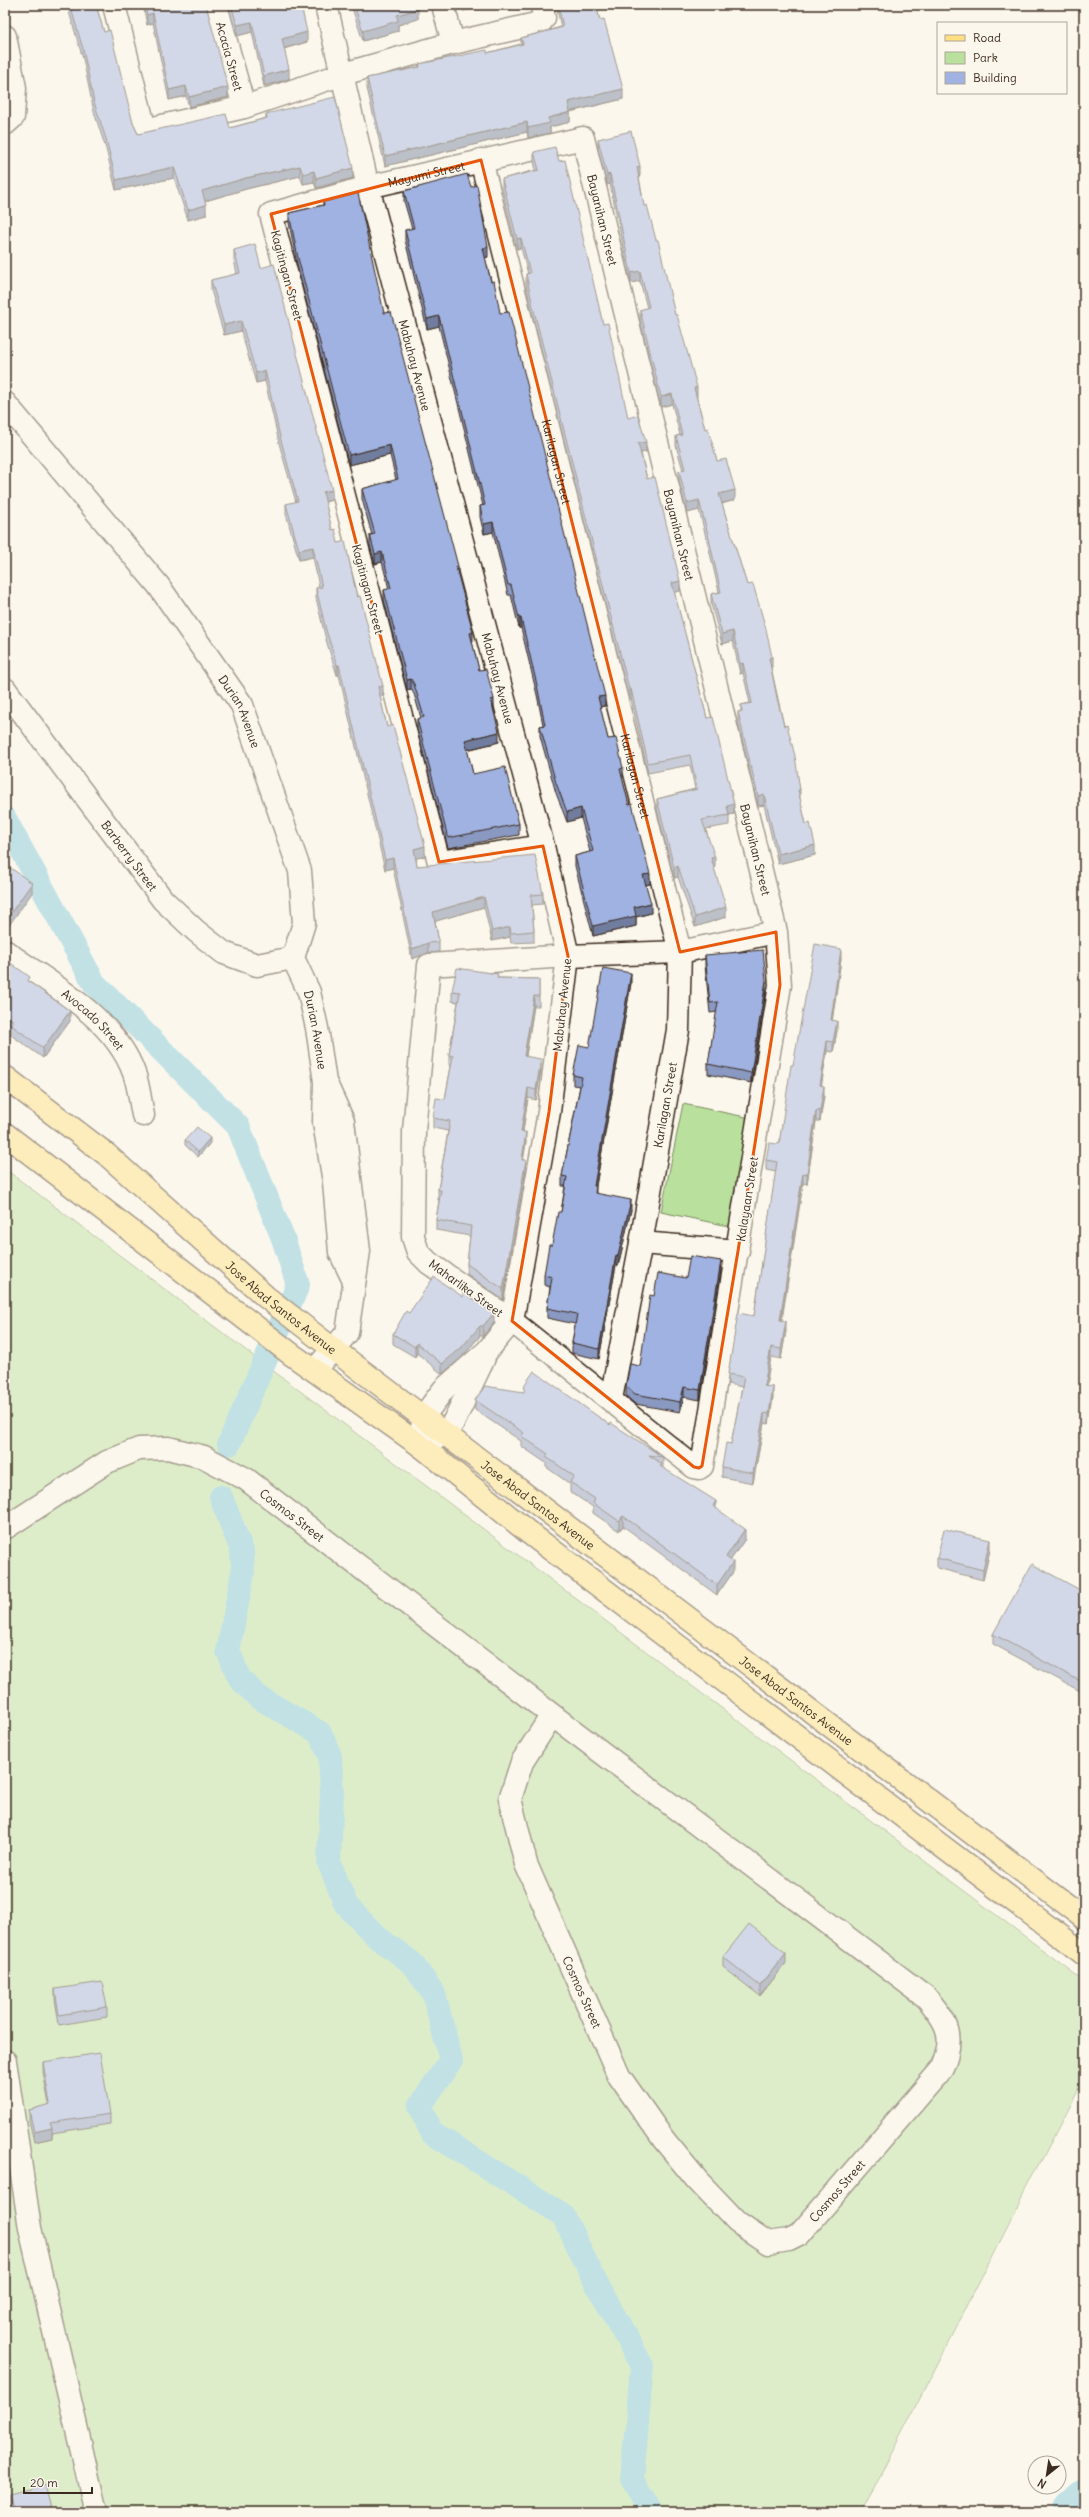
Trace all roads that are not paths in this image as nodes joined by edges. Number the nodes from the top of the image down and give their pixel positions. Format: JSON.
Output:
{"nodes":[{"id":1,"x":114,"y":5,"type":"edge"},
{"id":2,"x":216,"y":5,"type":"edge"},
{"id":3,"x":326,"y":5,"type":"edge"},
{"id":4,"x":443,"y":5,"type":"edge"},
{"id":5,"x":543,"y":9,"type":"edge"},
{"id":6,"x":5,"y":36,"type":"edge"},
{"id":7,"x":453,"y":43,"type":"junction"},
{"id":8,"x":343,"y":74,"type":"junction"},
{"id":9,"x":244,"y":107,"type":"junction"},
{"id":10,"x":5,"y":124,"type":"edge"},
{"id":11,"x":583,"y":138,"type":"joint"},
{"id":12,"x":481,"y":160,"type":"junction"},
{"id":13,"x":368,"y":186,"type":"junction"},
{"id":14,"x":271,"y":214,"type":"joint"},
{"id":15,"x":5,"y":403,"type":"edge"},
{"id":16,"x":5,"y":689,"type":"edge"},
{"id":17,"x":543,"y":846,"type":"junction"},
{"id":18,"x":776,"y":932,"type":"junction"},
{"id":19,"x":5,"y":952,"type":"edge"},
{"id":20,"x":680,"y":952,"type":"junction"},
{"id":21,"x":568,"y":956,"type":"junction"},
{"id":22,"x":293,"y":958,"type":"junction"},
{"id":23,"x":5,"y":1077,"type":"edge"},
{"id":24,"x":143,"y":1115,"type":"dead end"},
{"id":25,"x":5,"y":1134,"type":"edge"},
{"id":26,"x":641,"y":1243,"type":"junction"},
{"id":27,"x":738,"y":1251,"type":"junction"},
{"id":28,"x":512,"y":1321,"type":"junction"},
{"id":29,"x":333,"y":1349,"type":"junction"},
{"id":30,"x":487,"y":1351,"type":"junction"},
{"id":31,"x":316,"y":1370,"type":"junction"},
{"id":32,"x":611,"y":1399,"type":"junction"},
{"id":33,"x":423,"y":1417,"type":"junction"},
{"id":34,"x":446,"y":1433,"type":"junction"},
{"id":35,"x":421,"y":1446,"type":"junction"},
{"id":36,"x":702,"y":1466,"type":"joint"},
{"id":37,"x":5,"y":1528,"type":"edge"},
{"id":38,"x":552,"y":1715,"type":"junction"},
{"id":39,"x":1084,"y":1918,"type":"edge"},
{"id":40,"x":1084,"y":1954,"type":"edge"},
{"id":41,"x":5,"y":2061,"type":"edge"},
{"id":42,"x":96,"y":2512,"type":"edge"}],
"edges":[{"from":1,"to":9,"type":"street"},
{"from":2,"to":9,"type":"street","name":"Acacia Street"},
{"from":3,"to":8,"type":"street","name":"Mabuhay Avenue"},
{"from":4,"to":7,"type":"street"},
{"from":5,"to":7,"type":"street"},
{"from":6,"to":10,"type":"street"},
{"from":7,"to":8,"type":"street"},
{"from":8,"to":9,"type":"street"},
{"from":8,"to":13,"type":"street","name":"Mabuhay Avenue"},
{"from":11,"to":12,"type":"street","name":"Mayumi Street"},
{"from":11,"to":18,"type":"street","name":"Bayanihan Street"},
{"from":12,"to":13,"type":"street","name":"Mayumi Street"},
{"from":12,"to":20,"type":"street","name":"Karilagan Street"},
{"from":13,"to":14,"type":"street","name":"Mayumi Street"},
{"from":13,"to":17,"type":"street","name":"Mabuhay Avenue"},
{"from":14,"to":17,"type":"street","name":"Kagitingan Street"},
{"from":15,"to":22,"type":"street","name":"Durian Avenue"},
{"from":16,"to":22,"type":"street","name":"Barberry Street"},
{"from":17,"to":21,"type":"street","name":"Mabuhay Avenue"},
{"from":18,"to":20,"type":"street"},
{"from":18,"to":27,"type":"street","name":"Kalayaan Street"},
{"from":19,"to":24,"type":"street","name":"Avocado Street"},
{"from":20,"to":21,"type":"street"},
{"from":20,"to":26,"type":"street","name":"Karilagan Street"},
{"from":21,"to":28,"type":"street","name":"Mabuhay Avenue"},
{"from":21,"to":28,"type":"street","name":"Maharlika Street"},
{"from":22,"to":29,"type":"street","name":"Durian Avenue"},
{"from":23,"to":29,"type":"main road","name":"Jose Abad Santos Avenue"},
{"from":25,"to":31,"type":"main road"},
{"from":26,"to":27,"type":"street"},
{"from":26,"to":32,"type":"street","name":"Karilagan Street"},
{"from":27,"to":36,"type":"street","name":"Kalayaan Street"},
{"from":28,"to":30,"type":"street","name":"Mabuhay Avenue"},
{"from":28,"to":32,"type":"street","name":"Maharlika Street"},
{"from":29,"to":31,"type":"street","name":"Durian Avenue"},
{"from":29,"to":33,"type":"main road","name":"Jose Abad Santos Avenue"},
{"from":30,"to":33,"type":"street","name":"Mabuhay Avenue"},
{"from":30,"to":34,"type":"street","name":"Mabuhay Avenue"},
{"from":31,"to":35,"type":"main road"},
{"from":32,"to":36,"type":"street","name":"Maharlika Street"},
{"from":33,"to":34,"type":"main road","name":"Jose Abad Santos Avenue"},
{"from":33,"to":35,"type":"street"},
{"from":34,"to":35,"type":"street"},
{"from":34,"to":39,"type":"main road","name":"Jose Abad Santos Avenue"},
{"from":35,"to":40,"type":"main road"},
{"from":37,"to":38,"type":"street","name":"Cosmos Street"},
{"from":38,"to":38,"type":"street","name":"Cosmos Street"},
{"from":41,"to":42,"type":"street"}]}
